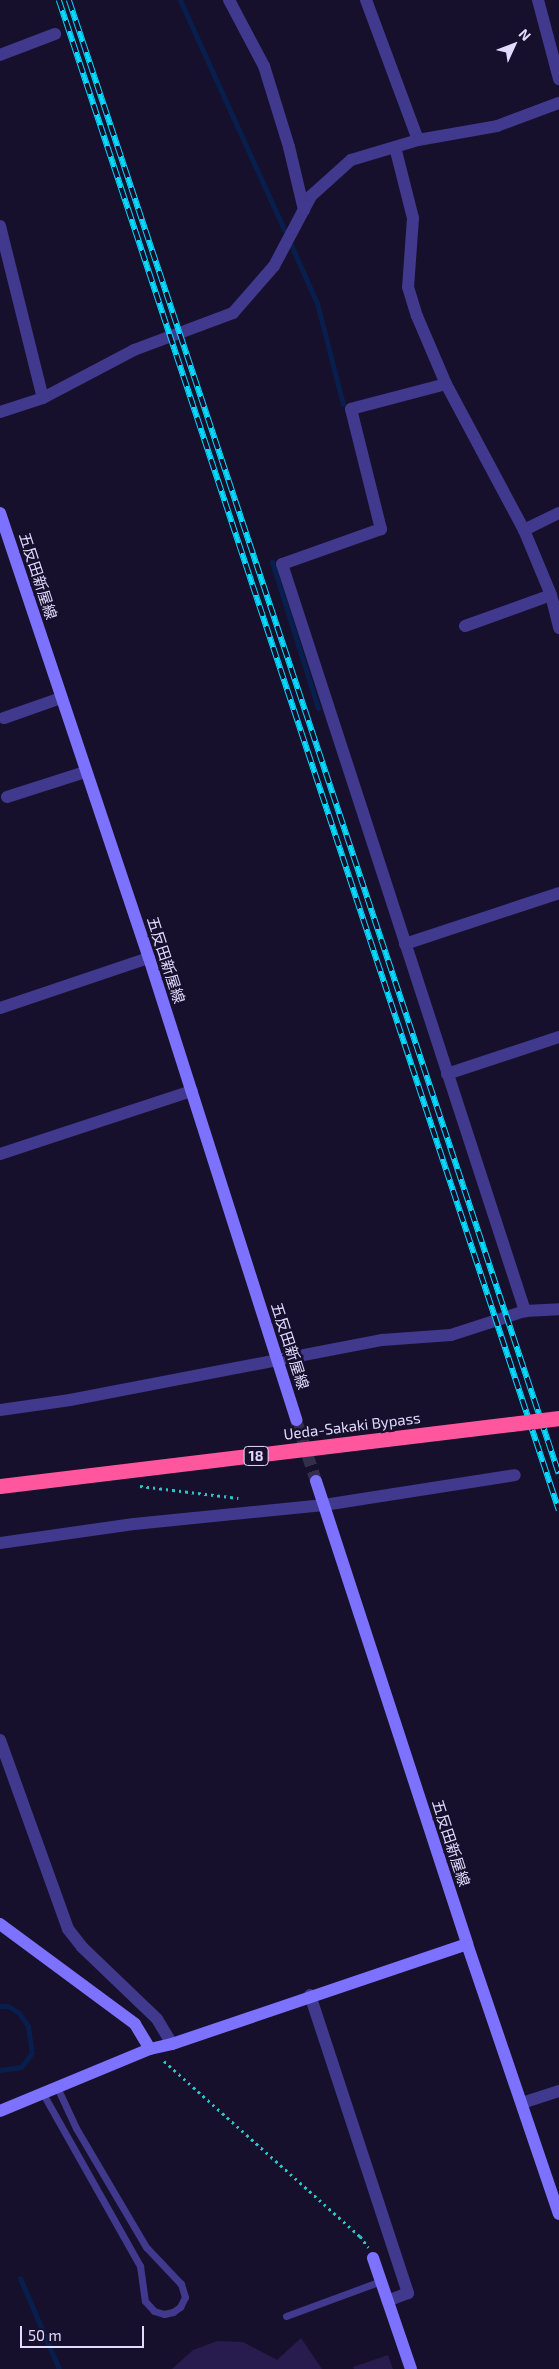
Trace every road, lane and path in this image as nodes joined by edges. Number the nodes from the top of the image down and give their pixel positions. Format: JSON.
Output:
{"nodes":[{"id":1,"x":229,"y":0,"type":"edge"},
{"id":2,"x":366,"y":0,"type":"edge"},
{"id":3,"x":538,"y":0,"type":"edge"},
{"id":4,"x":54,"y":34,"type":"dead end"},
{"id":5,"x":0,"y":55,"type":"edge"},
{"id":6,"x":559,"y":79,"type":"edge"},
{"id":7,"x":559,"y":103,"type":"edge"},
{"id":8,"x":418,"y":140,"type":"junction"},
{"id":9,"x":395,"y":147,"type":"junction"},
{"id":10,"x":304,"y":210,"type":"junction"},
{"id":11,"x":0,"y":226,"type":"edge"},
{"id":12,"x":446,"y":384,"type":"junction"},
{"id":13,"x":44,"y":398,"type":"junction"},
{"id":14,"x":0,"y":412,"type":"edge"},
{"id":15,"x":0,"y":512,"type":"edge"},
{"id":16,"x":559,"y":513,"type":"edge"},
{"id":17,"x":524,"y":530,"type":"junction"},
{"id":18,"x":3,"y":531,"type":"edge"},
{"id":19,"x":551,"y":594,"type":"junction"},
{"id":20,"x":464,"y":626,"type":"dead end"},
{"id":21,"x":559,"y":628,"type":"edge"},
{"id":22,"x":61,"y":698,"type":"junction"},
{"id":23,"x":4,"y":718,"type":"dead end"},
{"id":24,"x":85,"y":772,"type":"junction"},
{"id":25,"x":7,"y":797,"type":"dead end"},
{"id":26,"x":559,"y":893,"type":"edge"},
{"id":27,"x":405,"y":944,"type":"junction"},
{"id":28,"x":149,"y":958,"type":"junction"},
{"id":29,"x":0,"y":1008,"type":"edge"},
{"id":30,"x":559,"y":1037,"type":"edge"},
{"id":31,"x":447,"y":1074,"type":"junction"},
{"id":32,"x":192,"y":1091,"type":"junction"},
{"id":33,"x":0,"y":1154,"type":"edge"},
{"id":34,"x":559,"y":1309,"type":"edge"},
{"id":35,"x":525,"y":1311,"type":"junction"},
{"id":36,"x":277,"y":1360,"type":"junction"},
{"id":37,"x":0,"y":1410,"type":"edge"},
{"id":38,"x":559,"y":1418,"type":"edge"},
{"id":39,"x":296,"y":1420,"type":"tunnel mouth"},
{"id":40,"x":515,"y":1474,"type":"dead end"},
{"id":41,"x":316,"y":1481,"type":"tunnel mouth"},
{"id":42,"x":132,"y":1485,"type":"dead end"},
{"id":43,"x":0,"y":1486,"type":"edge"},
{"id":44,"x":247,"y":1498,"type":"dead end"},
{"id":45,"x":324,"y":1505,"type":"junction"},
{"id":46,"x":0,"y":1543,"type":"edge"},
{"id":47,"x":0,"y":1740,"type":"edge"},
{"id":48,"x":0,"y":1924,"type":"edge"},
{"id":49,"x":467,"y":1944,"type":"junction"},
{"id":50,"x":310,"y":1995,"type":"junction"},
{"id":51,"x":172,"y":2044,"type":"junction"},
{"id":52,"x":150,"y":2049,"type":"junction"},
{"id":53,"x":57,"y":2087,"type":"junction"},
{"id":54,"x":559,"y":2091,"type":"edge"},
{"id":55,"x":42,"y":2092,"type":"junction"},
{"id":56,"x":522,"y":2103,"type":"junction"},
{"id":57,"x":0,"y":2111,"type":"edge"},
{"id":58,"x":559,"y":2214,"type":"edge"},
{"id":59,"x":373,"y":2258,"type":"joint"},
{"id":60,"x":381,"y":2281,"type":"junction"},
{"id":61,"x":387,"y":2301,"type":"junction"},
{"id":62,"x":286,"y":2316,"type":"dead end"},
{"id":63,"x":412,"y":2369,"type":"edge"}],
"edges":[{"from":1,"to":10,"type":"street"},
{"from":2,"to":8,"type":"street"},
{"from":3,"to":6,"type":"street"},
{"from":4,"to":5,"type":"street"},
{"from":7,"to":8,"type":"street"},
{"from":8,"to":9,"type":"street"},
{"from":9,"to":10,"type":"street"},
{"from":9,"to":12,"type":"street"},
{"from":10,"to":13,"type":"street"},
{"from":11,"to":13,"type":"street"},
{"from":12,"to":17,"type":"street"},
{"from":12,"to":27,"type":"street"},
{"from":13,"to":14,"type":"street"},
{"from":15,"to":18,"type":"street","name":"五反田新屋線"},
{"from":16,"to":17,"type":"street"},
{"from":17,"to":19,"type":"street"},
{"from":18,"to":22,"type":"street","name":"五反田新屋線"},
{"from":19,"to":20,"type":"street"},
{"from":19,"to":21,"type":"street"},
{"from":22,"to":23,"type":"street"},
{"from":22,"to":24,"type":"street","name":"五反田新屋線"},
{"from":24,"to":25,"type":"street"},
{"from":24,"to":28,"type":"street","name":"五反田新屋線"},
{"from":26,"to":27,"type":"street"},
{"from":27,"to":31,"type":"street"},
{"from":28,"to":29,"type":"street"},
{"from":28,"to":32,"type":"street","name":"五反田新屋線"},
{"from":30,"to":31,"type":"street"},
{"from":31,"to":35,"type":"street"},
{"from":32,"to":33,"type":"street"},
{"from":32,"to":36,"type":"street","name":"五反田新屋線"},
{"from":34,"to":35,"type":"street"},
{"from":35,"to":36,"type":"street"},
{"from":36,"to":37,"type":"street"},
{"from":36,"to":39,"type":"street","name":"五反田新屋線"},
{"from":38,"to":43,"type":"highway","name":"Ueda-Sakaki Bypass","number":"18","bridge":true},
{"from":40,"to":45,"type":"street"},
{"from":41,"to":45,"type":"street","name":"五反田新屋線"},
{"from":42,"to":44,"type":"path"},
{"from":45,"to":46,"type":"street"},
{"from":45,"to":49,"type":"street","name":"五反田新屋線"},
{"from":47,"to":51,"type":"street"},
{"from":48,"to":52,"type":"street"},
{"from":49,"to":50,"type":"street"},
{"from":49,"to":56,"type":"street","name":"五反田新屋線"},
{"from":50,"to":51,"type":"street"},
{"from":50,"to":61,"type":"street"},
{"from":51,"to":52,"type":"street"},
{"from":52,"to":53,"type":"street"},
{"from":52,"to":59,"type":"path"},
{"from":53,"to":55,"type":"street"},
{"from":53,"to":55,"type":"lane"},
{"from":54,"to":56,"type":"street"},
{"from":55,"to":57,"type":"street"},
{"from":56,"to":58,"type":"street","name":"五反田新屋線"},
{"from":59,"to":60,"type":"street"},
{"from":60,"to":61,"type":"street"},
{"from":60,"to":62,"type":"lane"},
{"from":61,"to":63,"type":"street"}]}
